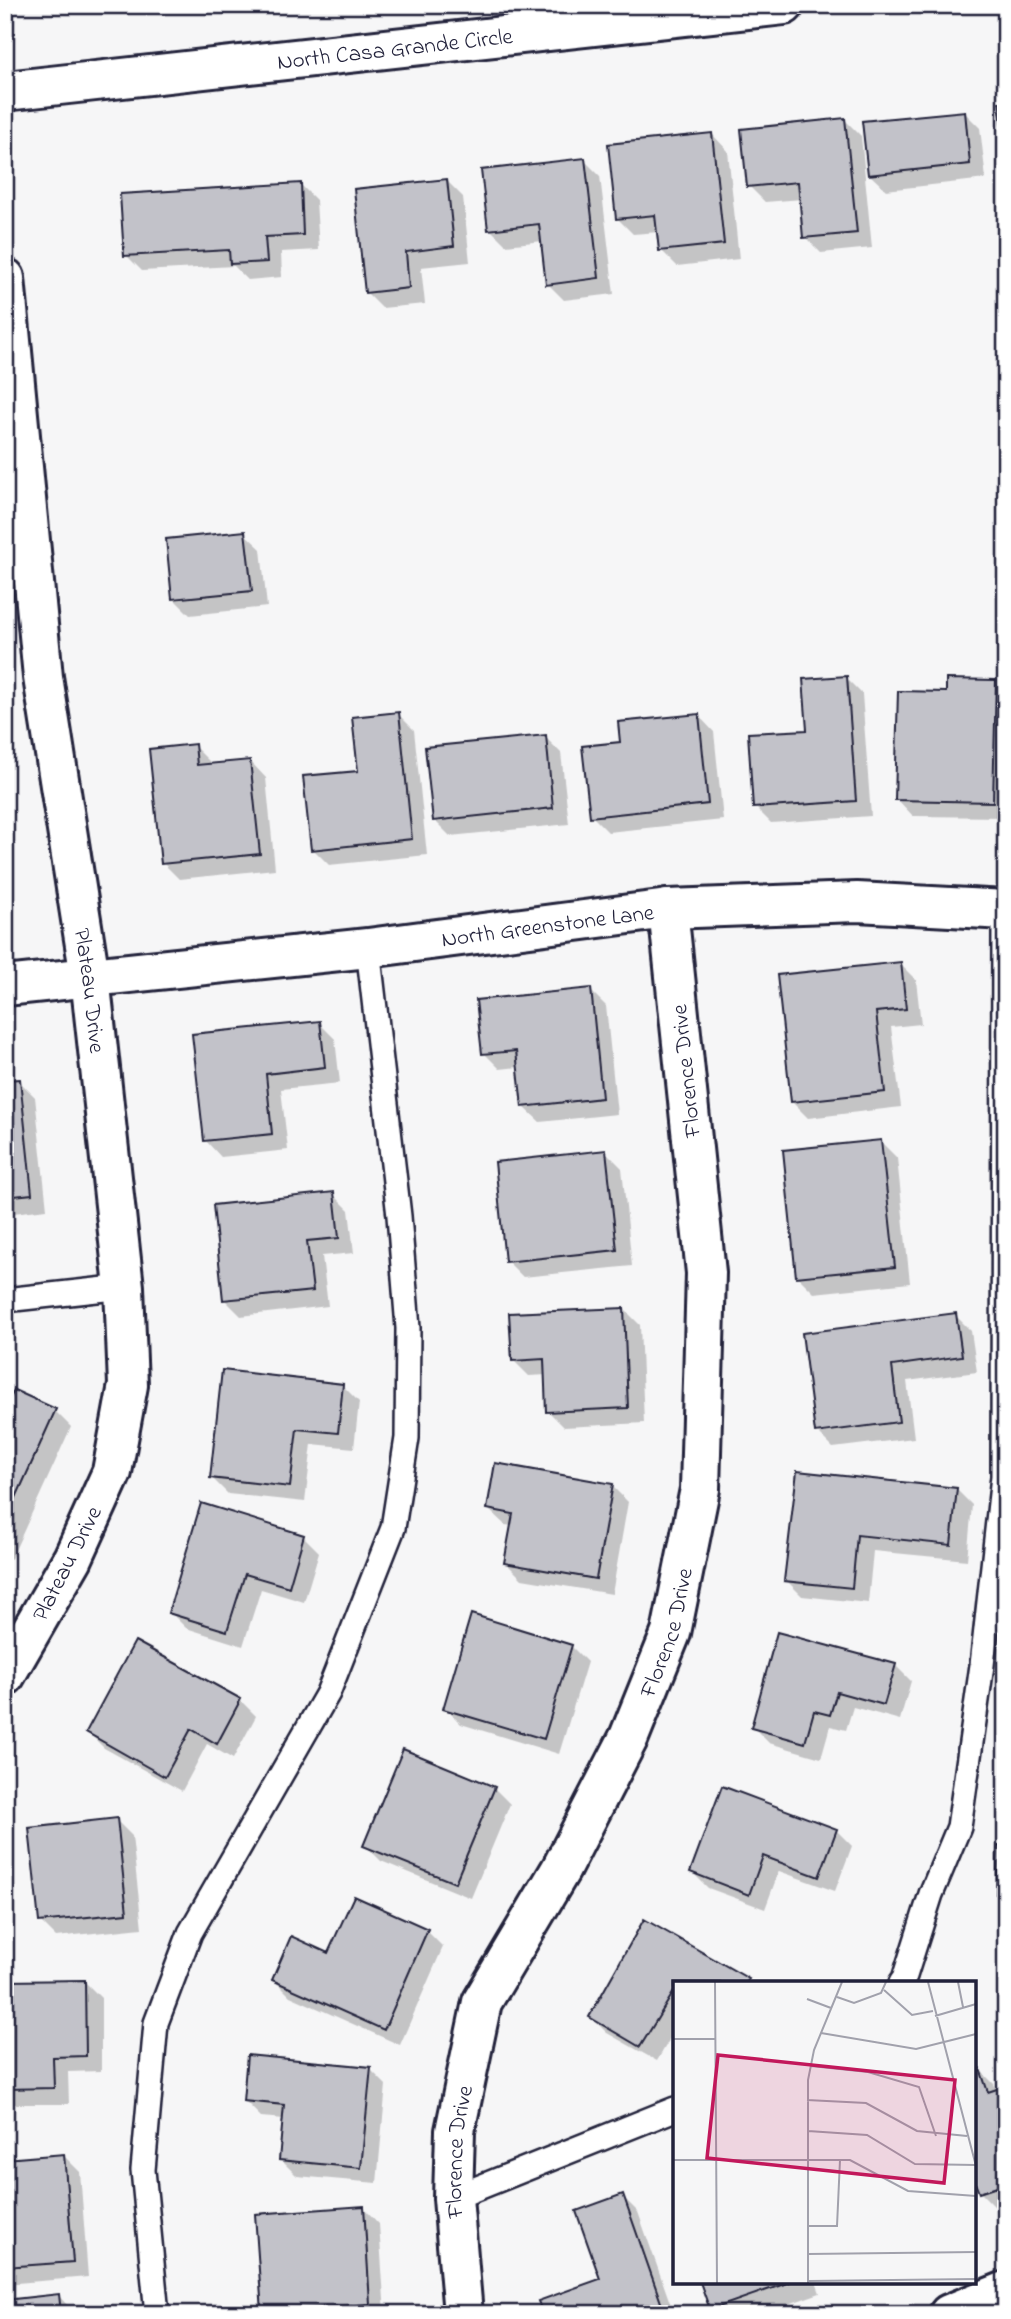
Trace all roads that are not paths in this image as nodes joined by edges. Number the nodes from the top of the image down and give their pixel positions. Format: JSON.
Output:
{"nodes":[{"id":1,"x":784,"y":5,"type":"edge"},
{"id":2,"x":5,"y":91,"type":"edge"},
{"id":3,"x":5,"y":278,"type":"edge"},
{"id":4,"x":668,"y":909,"type":"junction"},
{"id":5,"x":1005,"y":910,"type":"edge"},
{"id":6,"x":368,"y":948,"type":"junction"},
{"id":7,"x":90,"y":977,"type":"junction"},
{"id":8,"x":5,"y":986,"type":"edge"},
{"id":9,"x":124,"y":1287,"type":"junction"},
{"id":10,"x":5,"y":1300,"type":"edge"},
{"id":11,"x":5,"y":1676,"type":"edge"},
{"id":12,"x":902,"y":1981,"type":"edge"},
{"id":13,"x":673,"y":2110,"type":"edge"},
{"id":14,"x":453,"y":2198,"type":"junction"},
{"id":15,"x":1006,"y":2291,"type":"edge"},
{"id":16,"x":157,"y":2314,"type":"edge"},
{"id":17,"x":463,"y":2314,"type":"edge"},
{"id":18,"x":949,"y":2314,"type":"edge"}],
"edges":[{"from":1,"to":2,"type":"street","name":"North Casa Grande Circle"},
{"from":3,"to":7,"type":"street","name":"Plateau Drive"},
{"from":4,"to":5,"type":"street","name":"North Greenstone Lane"},
{"from":4,"to":6,"type":"street","name":"North Greenstone Lane"},
{"from":4,"to":14,"type":"street","name":"Florence Drive"},
{"from":5,"to":12,"type":"lane"},
{"from":6,"to":7,"type":"street","name":"North Greenstone Lane"},
{"from":6,"to":16,"type":"lane"},
{"from":7,"to":8,"type":"street","name":"North Greenstone Lane"},
{"from":7,"to":9,"type":"street","name":"Plateau Drive"},
{"from":9,"to":10,"type":"lane"},
{"from":9,"to":11,"type":"street","name":"Plateau Drive"},
{"from":13,"to":14,"type":"lane"},
{"from":14,"to":17,"type":"street","name":"Florence Drive"},
{"from":15,"to":18,"type":"street"}]}
